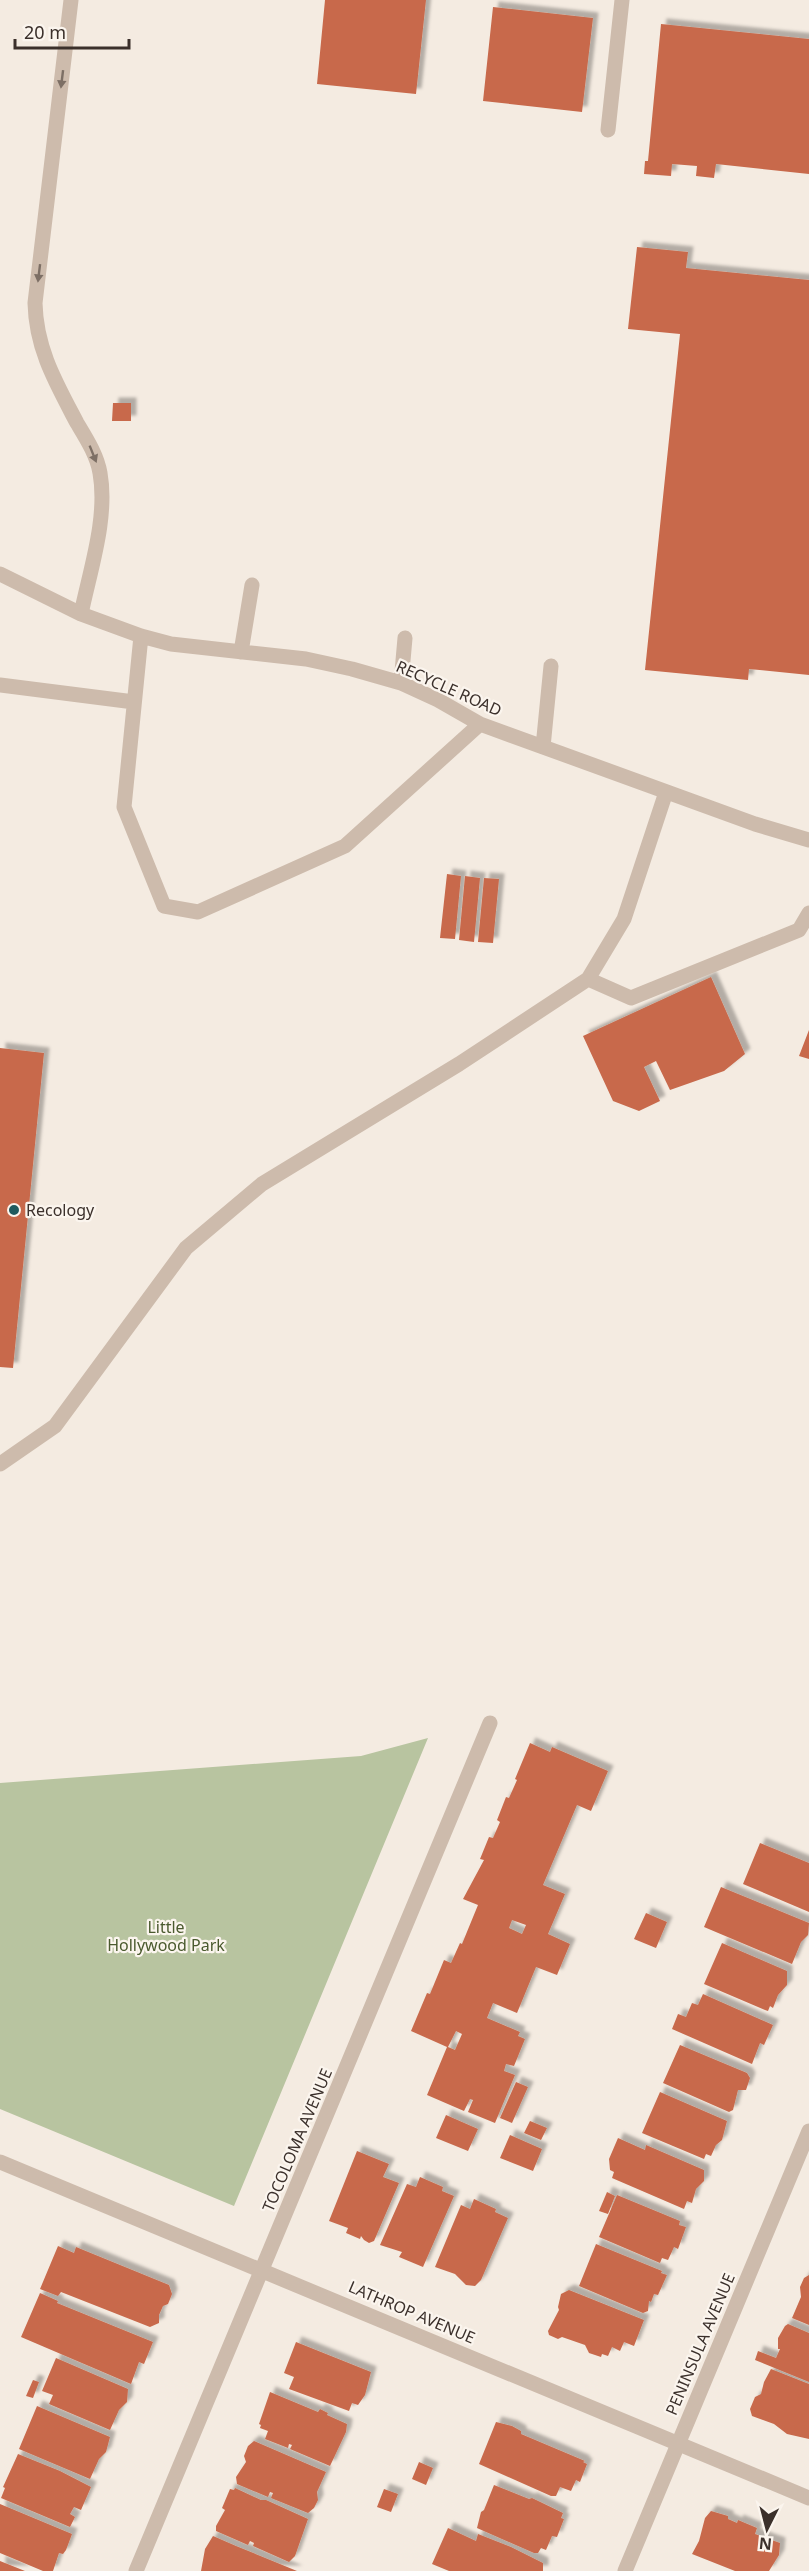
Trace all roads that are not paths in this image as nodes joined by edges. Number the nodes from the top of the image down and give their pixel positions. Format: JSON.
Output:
{"nodes":[{"id":1,"x":71,"y":0,"type":"edge"},
{"id":2,"x":622,"y":0,"type":"edge"},
{"id":3,"x":608,"y":130,"type":"dead end"},
{"id":4,"x":0,"y":574,"type":"edge"},
{"id":5,"x":252,"y":585,"type":"dead end"},
{"id":6,"x":81,"y":614,"type":"junction"},
{"id":7,"x":141,"y":636,"type":"junction"},
{"id":8,"x":405,"y":638,"type":"dead end"},
{"id":9,"x":241,"y":652,"type":"junction"},
{"id":10,"x":551,"y":666,"type":"dead end"},
{"id":11,"x":401,"y":683,"type":"junction"},
{"id":12,"x":0,"y":685,"type":"edge"},
{"id":13,"x":134,"y":702,"type":"junction"},
{"id":14,"x":480,"y":724,"type":"junction"},
{"id":15,"x":543,"y":747,"type":"junction"},
{"id":16,"x":666,"y":792,"type":"junction"},
{"id":17,"x":809,"y":840,"type":"edge"},
{"id":18,"x":809,"y":913,"type":"edge"},
{"id":19,"x":588,"y":978,"type":"junction"},
{"id":20,"x":0,"y":1464,"type":"edge"},
{"id":21,"x":490,"y":1723,"type":"dead end"},
{"id":22,"x":809,"y":2131,"type":"edge"},
{"id":23,"x":0,"y":2162,"type":"edge"},
{"id":24,"x":262,"y":2270,"type":"junction"},
{"id":25,"x":679,"y":2443,"type":"junction"},
{"id":26,"x":809,"y":2498,"type":"edge"},
{"id":27,"x":136,"y":2571,"type":"edge"},
{"id":28,"x":625,"y":2571,"type":"edge"}],
"edges":[{"from":1,"to":6,"type":"street","one_way":true},
{"from":2,"to":3,"type":"street"},
{"from":4,"to":6,"type":"street","name":"RECYCLE ROAD"},
{"from":5,"to":9,"type":"street"},
{"from":6,"to":7,"type":"street","name":"RECYCLE ROAD"},
{"from":7,"to":9,"type":"street","name":"RECYCLE ROAD"},
{"from":7,"to":13,"type":"street"},
{"from":8,"to":11,"type":"street"},
{"from":9,"to":11,"type":"street","name":"RECYCLE ROAD"},
{"from":10,"to":15,"type":"street"},
{"from":11,"to":14,"type":"street","name":"RECYCLE ROAD"},
{"from":12,"to":13,"type":"street"},
{"from":13,"to":14,"type":"street"},
{"from":14,"to":15,"type":"street","name":"RECYCLE ROAD"},
{"from":15,"to":16,"type":"street","name":"RECYCLE ROAD"},
{"from":16,"to":17,"type":"street","name":"RECYCLE ROAD"},
{"from":16,"to":19,"type":"street"},
{"from":18,"to":19,"type":"street"},
{"from":19,"to":20,"type":"street"},
{"from":21,"to":24,"type":"street","name":"TOCOLOMA AVENUE"},
{"from":22,"to":25,"type":"street","name":"PENINSULA AVENUE"},
{"from":23,"to":24,"type":"street","name":"LATHROP AVENUE"},
{"from":24,"to":25,"type":"street","name":"LATHROP AVENUE"},
{"from":24,"to":27,"type":"street","name":"TOCOLOMA AVENUE"},
{"from":25,"to":26,"type":"street","name":"LATHROP AVENUE"},
{"from":25,"to":28,"type":"street","name":"PENINSULA AVENUE"}]}
